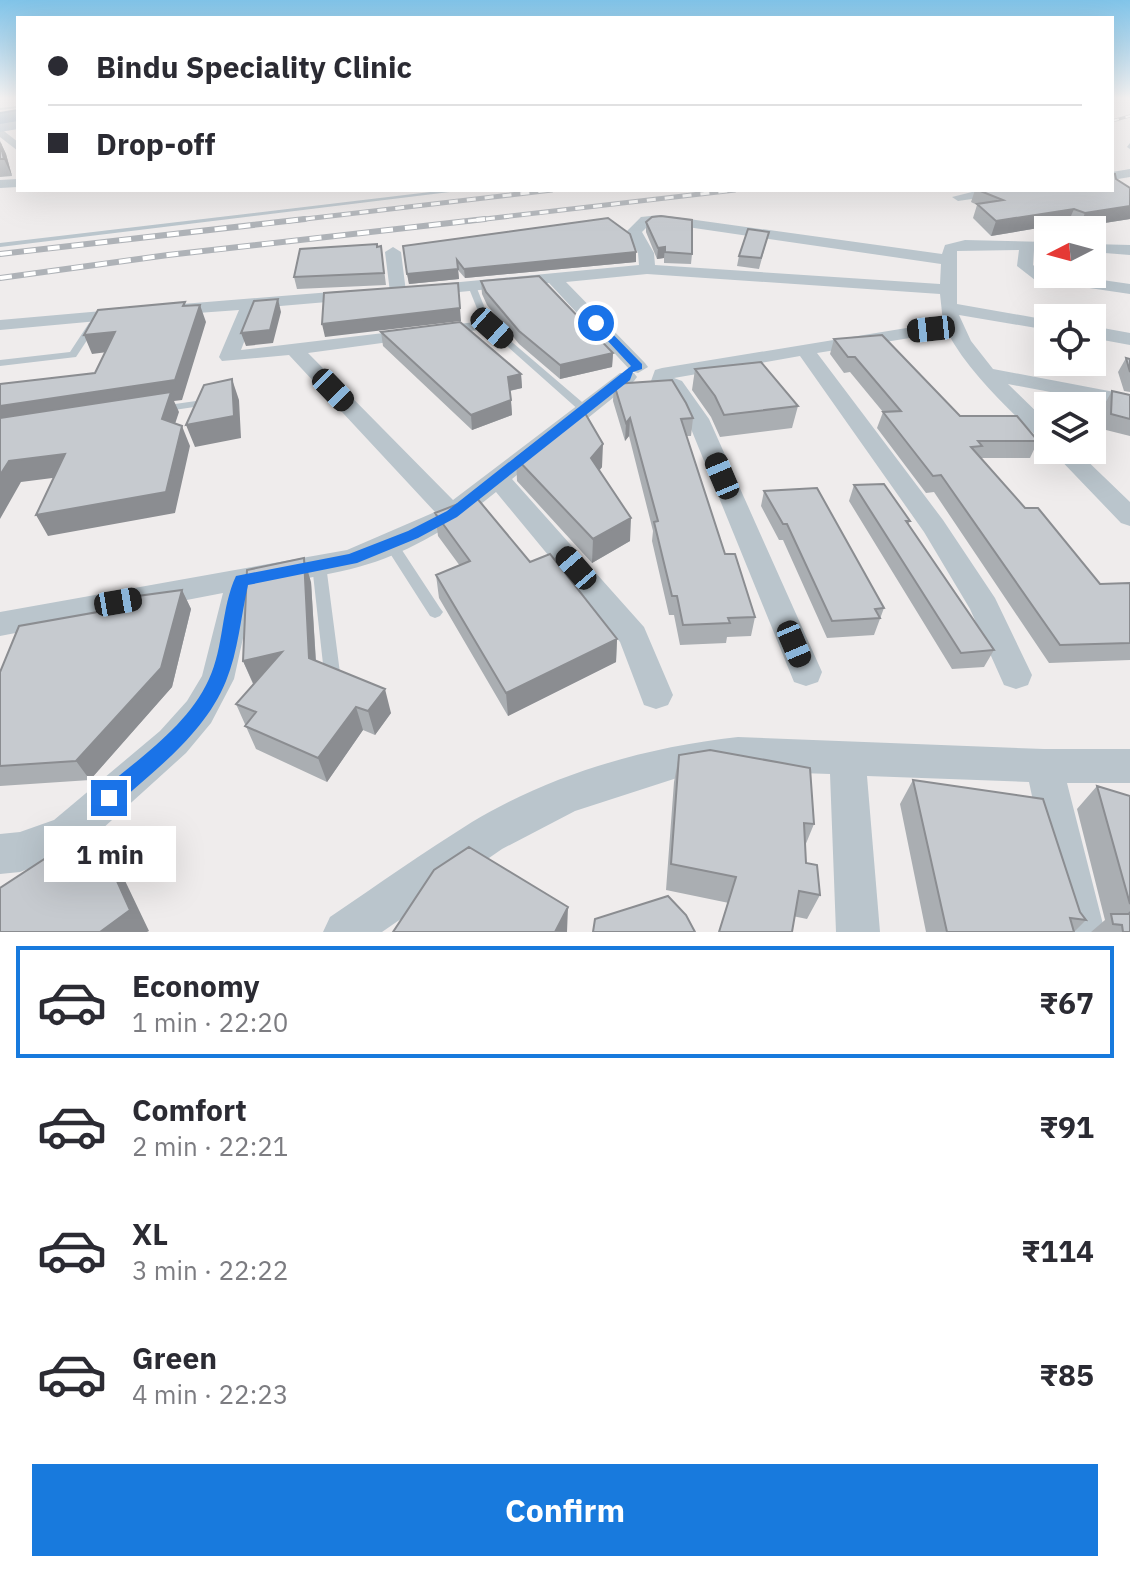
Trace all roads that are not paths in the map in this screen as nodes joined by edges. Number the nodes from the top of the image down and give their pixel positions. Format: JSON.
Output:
{"nodes":[{"id":1,"x":446,"y":192,"type":"edge"},
{"id":2,"x":992,"y":192,"type":"edge"},
{"id":3,"x":958,"y":197,"type":"dead end"},
{"id":4,"x":0,"y":245,"type":"edge"},
{"id":5,"x":1027,"y":245,"type":"junction"},
{"id":6,"x":1034,"y":245,"type":"edge"},
{"id":7,"x":1106,"y":249,"type":"edge"},
{"id":8,"x":1130,"y":250,"type":"edge"},
{"id":9,"x":393,"y":252,"type":"dead end"},
{"id":10,"x":948,"y":260,"type":"junction"},
{"id":11,"x":647,"y":269,"type":"junction"},
{"id":12,"x":555,"y":280,"type":"junction"},
{"id":13,"x":472,"y":286,"type":"junction"},
{"id":14,"x":1130,"y":289,"type":"edge"},
{"id":15,"x":382,"y":293,"type":"junction"},
{"id":16,"x":250,"y":303,"type":"junction"},
{"id":17,"x":951,"y":308,"type":"junction"},
{"id":18,"x":96,"y":317,"type":"junction"},
{"id":19,"x":1034,"y":323,"type":"edge"},
{"id":20,"x":487,"y":324,"type":"junction"},
{"id":21,"x":0,"y":325,"type":"edge"},
{"id":22,"x":1106,"y":335,"type":"edge"},
{"id":23,"x":1130,"y":339,"type":"edge"},
{"id":24,"x":294,"y":349,"type":"junction"},
{"id":25,"x":806,"y":351,"type":"junction"},
{"id":26,"x":0,"y":363,"type":"edge"},
{"id":27,"x":632,"y":372,"type":"junction"},
{"id":28,"x":987,"y":374,"type":"junction"},
{"id":29,"x":662,"y":378,"type":"junction"},
{"id":30,"x":231,"y":398,"type":"edge"},
{"id":31,"x":1130,"y":401,"type":"edge"},
{"id":32,"x":154,"y":410,"type":"edge"},
{"id":33,"x":585,"y":410,"type":"junction"},
{"id":34,"x":1034,"y":421,"type":"edge"},
{"id":35,"x":1077,"y":464,"type":"edge"},
{"id":36,"x":498,"y":478,"type":"junction"},
{"id":37,"x":452,"y":514,"type":"junction"},
{"id":38,"x":1130,"y":517,"type":"edge"},
{"id":39,"x":391,"y":544,"type":"junction"},
{"id":40,"x":319,"y":565,"type":"junction"},
{"id":41,"x":241,"y":580,"type":"junction"},
{"id":42,"x":435,"y":612,"type":"dead end"},
{"id":43,"x":15,"y":625,"type":"edge"},
{"id":44,"x":806,"y":672,"type":"dead end"},
{"id":45,"x":332,"y":673,"type":"edge"},
{"id":46,"x":1016,"y":675,"type":"dead end"},
{"id":47,"x":656,"y":695,"type":"dead end"},
{"id":48,"x":848,"y":759,"type":"junction"},
{"id":49,"x":1044,"y":766,"type":"junction"},
{"id":50,"x":1130,"y":766,"type":"edge"},
{"id":51,"x":0,"y":854,"type":"edge"},
{"id":52,"x":345,"y":932,"type":"edge"},
{"id":53,"x":858,"y":932,"type":"edge"},
{"id":54,"x":1083,"y":932,"type":"edge"}],
"edges":[{"from":1,"to":4,"type":"lane"},
{"from":2,"to":3,"type":"street"},
{"from":5,"to":6,"type":"street"},
{"from":5,"to":10,"type":"street"},
{"from":5,"to":14,"type":"street"},
{"from":7,"to":8,"type":"street"},
{"from":9,"to":15,"type":"street"},
{"from":10,"to":11,"type":"street"},
{"from":10,"to":17,"type":"street"},
{"from":11,"to":12,"type":"street"},
{"from":11,"to":17,"type":"street"},
{"from":12,"to":13,"type":"street"},
{"from":12,"to":27,"type":"street"},
{"from":13,"to":15,"type":"street"},
{"from":13,"to":20,"type":"lane"},
{"from":15,"to":16,"type":"street"},
{"from":16,"to":18,"type":"street"},
{"from":16,"to":24,"type":"street"},
{"from":17,"to":19,"type":"street"},
{"from":17,"to":25,"type":"street"},
{"from":17,"to":28,"type":"street"},
{"from":18,"to":21,"type":"street"},
{"from":18,"to":26,"type":"lane"},
{"from":20,"to":24,"type":"street"},
{"from":20,"to":33,"type":"lane"},
{"from":22,"to":23,"type":"street"},
{"from":24,"to":37,"type":"street"},
{"from":25,"to":29,"type":"street"},
{"from":25,"to":46,"type":"street"},
{"from":27,"to":29,"type":"street"},
{"from":27,"to":33,"type":"street"},
{"from":28,"to":31,"type":"street"},
{"from":28,"to":34,"type":"street"},
{"from":29,"to":44,"type":"street"},
{"from":30,"to":32,"type":"lane"},
{"from":33,"to":36,"type":"street"},
{"from":35,"to":38,"type":"street"},
{"from":36,"to":37,"type":"street"},
{"from":36,"to":47,"type":"street"},
{"from":37,"to":39,"type":"street"},
{"from":39,"to":40,"type":"street"},
{"from":39,"to":42,"type":"lane"},
{"from":40,"to":41,"type":"street"},
{"from":40,"to":45,"type":"lane"},
{"from":41,"to":43,"type":"street"},
{"from":41,"to":51,"type":"street"},
{"from":48,"to":49,"type":"street"},
{"from":48,"to":52,"type":"street"},
{"from":48,"to":53,"type":"street"},
{"from":49,"to":50,"type":"street"},
{"from":49,"to":54,"type":"street"}]}
